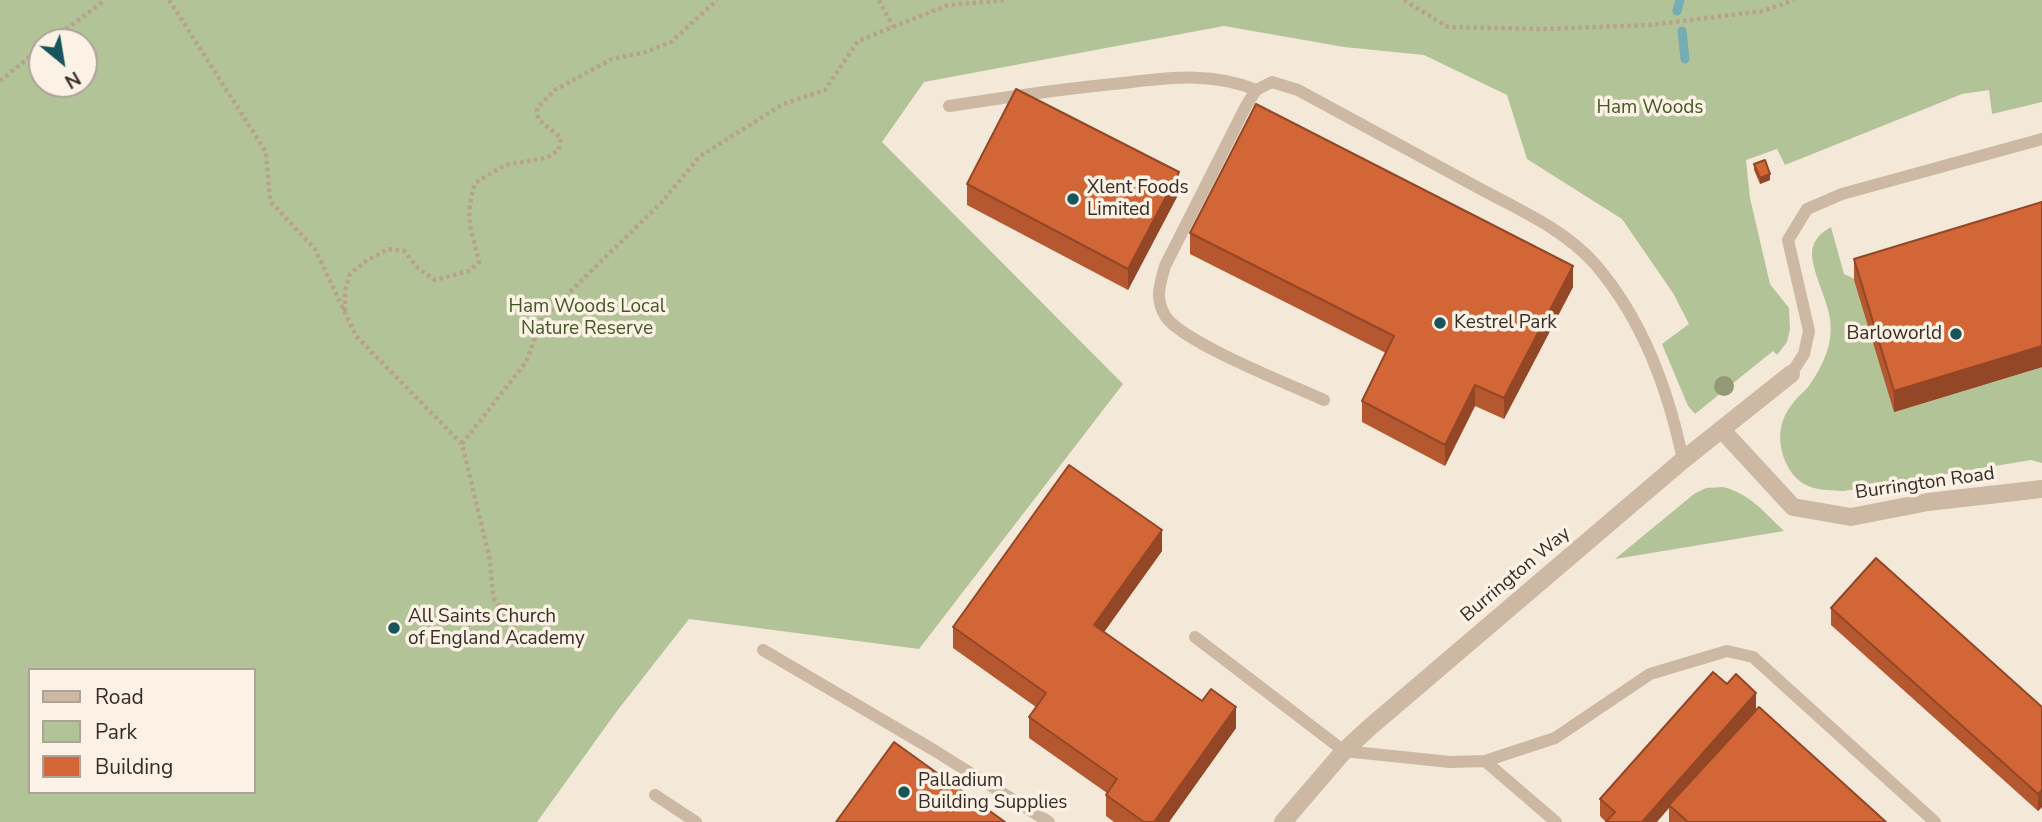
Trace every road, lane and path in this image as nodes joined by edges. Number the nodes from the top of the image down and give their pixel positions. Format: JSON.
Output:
{"nodes":[{"id":1,"x":105,"y":0,"type":"edge"},
{"id":2,"x":169,"y":0,"type":"edge"},
{"id":3,"x":717,"y":0,"type":"edge"},
{"id":4,"x":879,"y":0,"type":"edge"},
{"id":5,"x":1008,"y":0,"type":"edge"},
{"id":6,"x":1404,"y":0,"type":"edge"},
{"id":7,"x":1794,"y":0,"type":"edge"},
{"id":8,"x":893,"y":27,"type":"junction"},
{"id":9,"x":68,"y":28,"type":"edge"},
{"id":10,"x":28,"y":58,"type":"edge"},
{"id":11,"x":0,"y":81,"type":"edge"},
{"id":12,"x":1256,"y":90,"type":"junction"},
{"id":13,"x":948,"y":106,"type":"dead end"},
{"id":14,"x":2042,"y":139,"type":"edge"},
{"id":15,"x":345,"y":313,"type":"junction"},
{"id":16,"x":1791,"y":374,"type":"joint"},
{"id":17,"x":1324,"y":400,"type":"dead end"},
{"id":18,"x":1722,"y":430,"type":"junction"},
{"id":19,"x":462,"y":444,"type":"junction"},
{"id":20,"x":1683,"y":460,"type":"junction"},
{"id":21,"x":2042,"y":489,"type":"edge"},
{"id":22,"x":516,"y":630,"type":"dead end"},
{"id":23,"x":1195,"y":637,"type":"dead end"},
{"id":24,"x":763,"y":650,"type":"dead end"},
{"id":25,"x":1344,"y":751,"type":"junction"},
{"id":26,"x":1485,"y":761,"type":"junction"},
{"id":27,"x":655,"y":795,"type":"dead end"},
{"id":28,"x":696,"y":822,"type":"edge"},
{"id":29,"x":1049,"y":822,"type":"edge"},
{"id":30,"x":1283,"y":822,"type":"edge"},
{"id":31,"x":1556,"y":822,"type":"edge"},
{"id":32,"x":1935,"y":822,"type":"edge"}],
"edges":[{"from":1,"to":9,"type":"path"},
{"from":2,"to":15,"type":"path"},
{"from":3,"to":15,"type":"path"},
{"from":4,"to":8,"type":"path"},
{"from":5,"to":8,"type":"path"},
{"from":6,"to":7,"type":"path"},
{"from":8,"to":19,"type":"path"},
{"from":10,"to":11,"type":"path"},
{"from":12,"to":13,"type":"lane"},
{"from":12,"to":17,"type":"lane"},
{"from":12,"to":20,"type":"lane"},
{"from":14,"to":16,"type":"lane"},
{"from":15,"to":19,"type":"path"},
{"from":16,"to":18,"type":"street","name":"Burrington Way"},
{"from":18,"to":20,"type":"street","name":"Burrington Way"},
{"from":18,"to":21,"type":"street","name":"Burrington Road"},
{"from":19,"to":22,"type":"path"},
{"from":20,"to":25,"type":"street","name":"Burrington Way"},
{"from":23,"to":25,"type":"lane"},
{"from":24,"to":29,"type":"lane"},
{"from":25,"to":26,"type":"lane"},
{"from":25,"to":30,"type":"street","name":"Burrington Way"},
{"from":26,"to":31,"type":"lane"},
{"from":26,"to":32,"type":"lane"},
{"from":27,"to":28,"type":"lane"}]}
